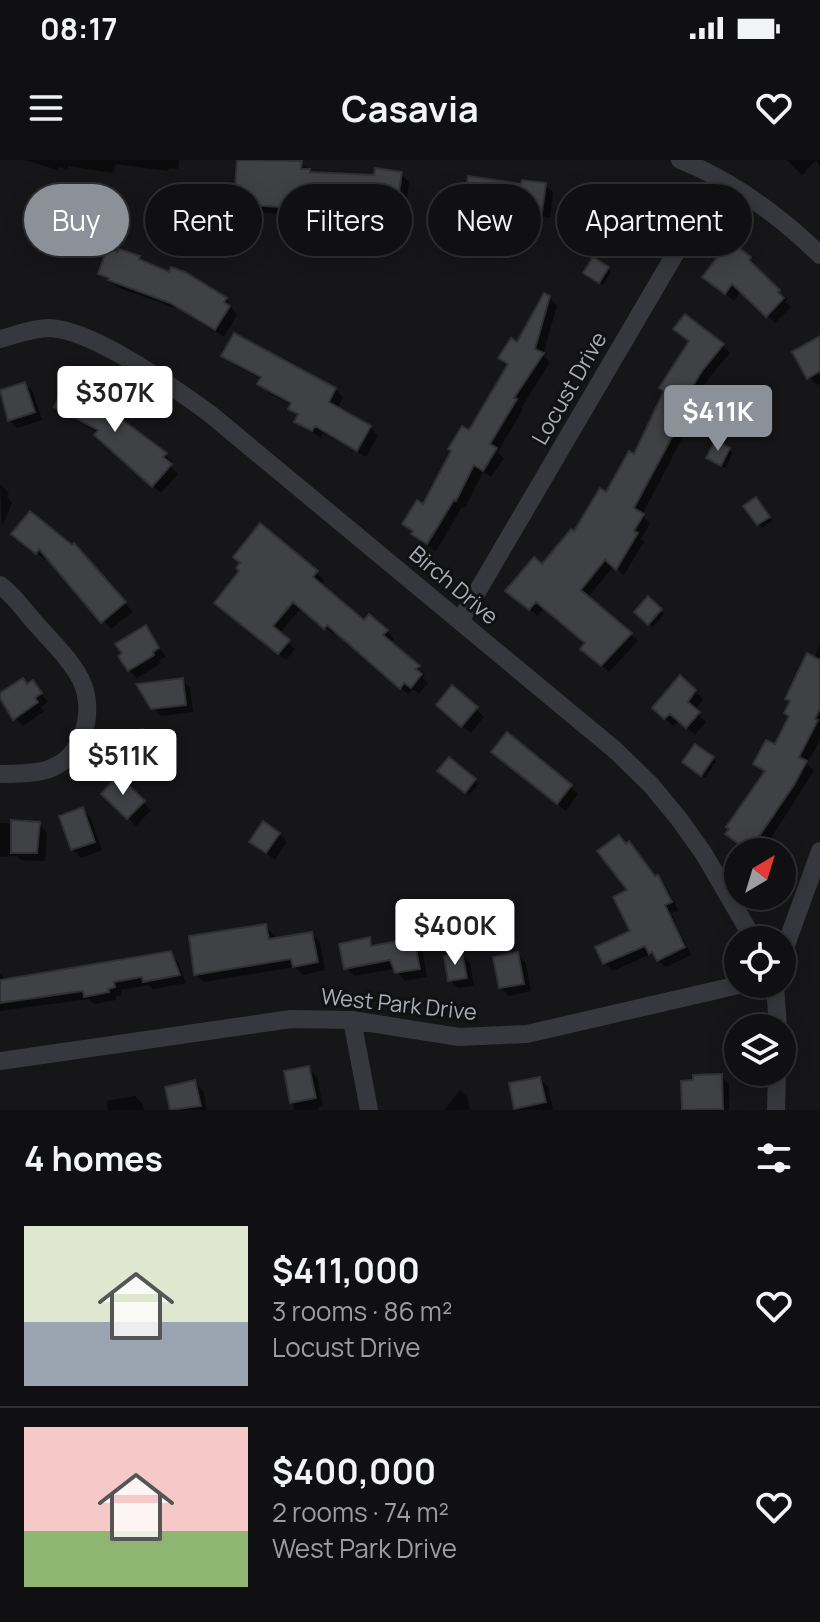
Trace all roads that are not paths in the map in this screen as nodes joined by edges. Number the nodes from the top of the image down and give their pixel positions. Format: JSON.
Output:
{"nodes":[{"id":1,"x":680,"y":160,"type":"edge"},
{"id":2,"x":719,"y":179,"type":"junction"},
{"id":3,"x":820,"y":255,"type":"edge"},
{"id":4,"x":0,"y":339,"type":"edge"},
{"id":5,"x":0,"y":585,"type":"edge"},
{"id":6,"x":460,"y":621,"type":"junction"},
{"id":7,"x":0,"y":774,"type":"edge"},
{"id":8,"x":820,"y":851,"type":"edge"},
{"id":9,"x":746,"y":926,"type":"edge"},
{"id":10,"x":793,"y":926,"type":"edge"},
{"id":11,"x":724,"y":988,"type":"edge"},
{"id":12,"x":352,"y":1020,"type":"junction"},
{"id":13,"x":0,"y":1061,"type":"edge"},
{"id":14,"x":777,"y":1086,"type":"edge"},
{"id":15,"x":369,"y":1110,"type":"edge"},
{"id":16,"x":776,"y":1110,"type":"edge"}],
"edges":[{"from":1,"to":2,"type":"street"},
{"from":2,"to":3,"type":"street"},
{"from":2,"to":6,"type":"street","name":"Locust Drive"},
{"from":4,"to":6,"type":"street","name":"Birch Drive"},
{"from":5,"to":7,"type":"street"},
{"from":6,"to":9,"type":"street","name":"Birch Drive"},
{"from":8,"to":10,"type":"street"},
{"from":11,"to":12,"type":"street","name":"West Park Drive"},
{"from":12,"to":13,"type":"street","name":"West Park Drive"},
{"from":12,"to":15,"type":"street"},
{"from":14,"to":16,"type":"street"}]}
